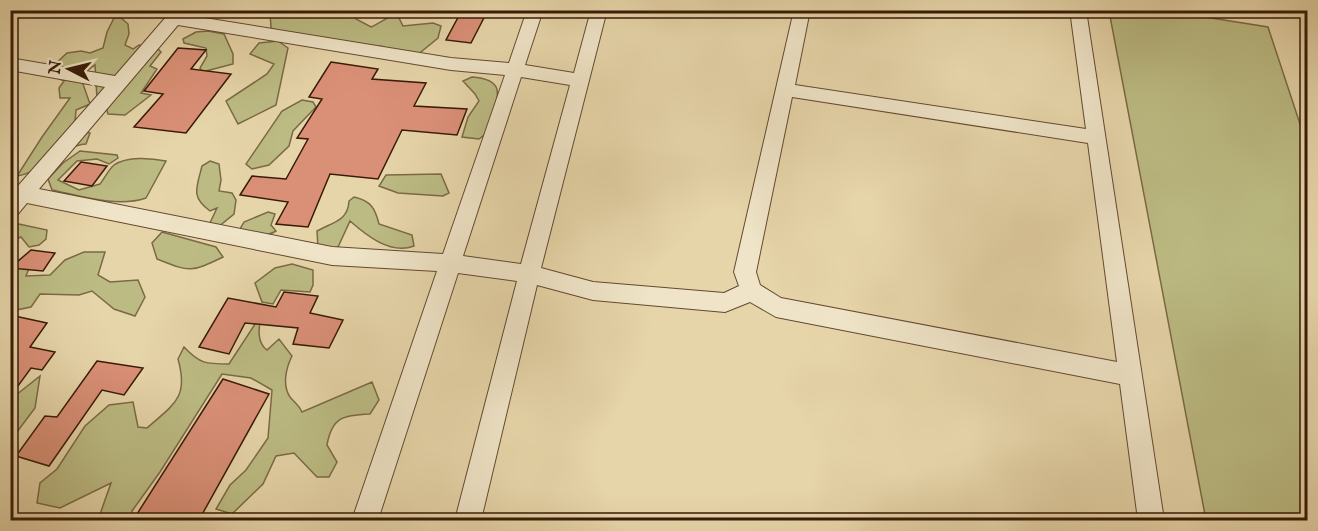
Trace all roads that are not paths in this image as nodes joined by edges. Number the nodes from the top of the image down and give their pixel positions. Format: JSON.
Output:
{"nodes":[{"id":1,"x":535,"y":10,"type":"edge"},
{"id":2,"x":599,"y":10,"type":"edge"},
{"id":3,"x":802,"y":10,"type":"edge"},
{"id":4,"x":1078,"y":10,"type":"edge"},
{"id":5,"x":178,"y":15,"type":"edge"},
{"id":6,"x":10,"y":64,"type":"edge"},
{"id":7,"x":516,"y":70,"type":"junction"},
{"id":8,"x":580,"y":80,"type":"junction"},
{"id":9,"x":119,"y":83,"type":"junction"},
{"id":10,"x":786,"y":90,"type":"junction"},
{"id":11,"x":1095,"y":137,"type":"junction"},
{"id":12,"x":17,"y":201,"type":"edge"},
{"id":13,"x":450,"y":263,"type":"junction"},
{"id":14,"x":529,"y":274,"type":"junction"},
{"id":15,"x":751,"y":291,"type":"junction"},
{"id":16,"x":1130,"y":375,"type":"junction"},
{"id":17,"x":364,"y":520,"type":"edge"},
{"id":18,"x":468,"y":520,"type":"edge"},
{"id":19,"x":1151,"y":520,"type":"edge"}],
"edges":[{"from":1,"to":7,"type":"street"},
{"from":2,"to":8,"type":"street"},
{"from":3,"to":10,"type":"street"},
{"from":4,"to":11,"type":"street"},
{"from":5,"to":7,"type":"street"},
{"from":5,"to":9,"type":"street"},
{"from":6,"to":9,"type":"street"},
{"from":7,"to":8,"type":"street"},
{"from":7,"to":13,"type":"street"},
{"from":8,"to":14,"type":"street"},
{"from":9,"to":12,"type":"street"},
{"from":10,"to":11,"type":"street"},
{"from":10,"to":15,"type":"street"},
{"from":11,"to":16,"type":"street"},
{"from":12,"to":13,"type":"street"},
{"from":13,"to":14,"type":"street"},
{"from":13,"to":17,"type":"street"},
{"from":14,"to":15,"type":"street"},
{"from":14,"to":18,"type":"street"},
{"from":15,"to":16,"type":"street"},
{"from":16,"to":19,"type":"street"}]}
